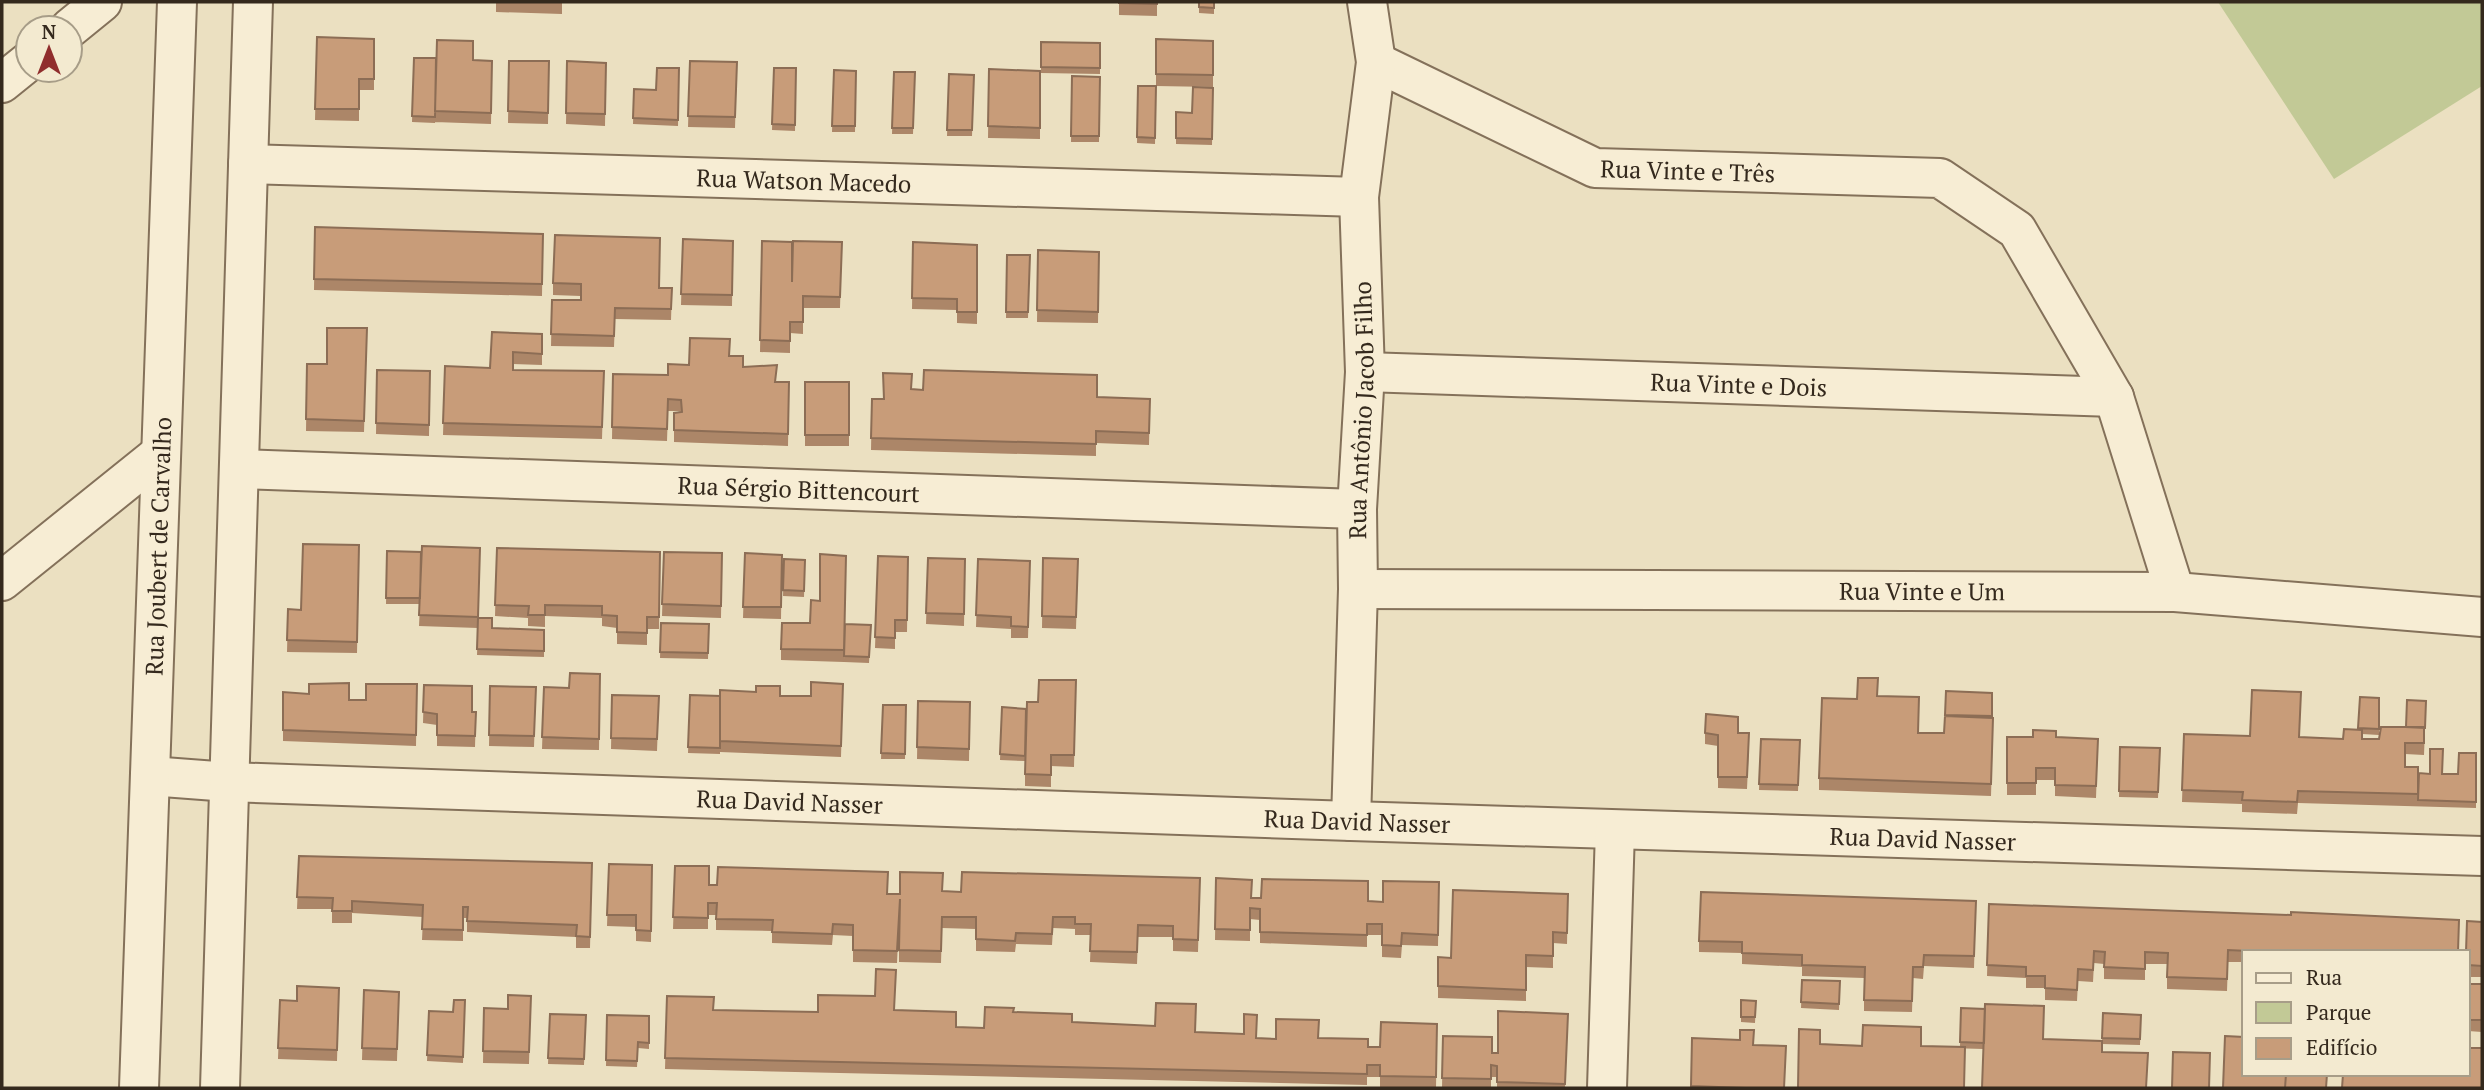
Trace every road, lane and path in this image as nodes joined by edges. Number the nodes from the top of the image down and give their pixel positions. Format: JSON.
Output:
{"nodes":[{"id":1,"x":102,"y":2,"type":"edge"},
{"id":2,"x":177,"y":2,"type":"edge"},
{"id":3,"x":253,"y":2,"type":"edge"},
{"id":4,"x":1367,"y":2,"type":"edge"},
{"id":5,"x":84,"y":17,"type":"edge"},
{"id":6,"x":1376,"y":62,"type":"junction"},
{"id":7,"x":248,"y":164,"type":"junction"},
{"id":8,"x":1359,"y":197,"type":"junction"},
{"id":9,"x":1365,"y":372,"type":"junction"},
{"id":10,"x":2114,"y":397,"type":"junction"},
{"id":11,"x":161,"y":453,"type":"junction"},
{"id":12,"x":239,"y":469,"type":"junction"},
{"id":13,"x":1357,"y":509,"type":"junction"},
{"id":14,"x":2,"y":581,"type":"edge"},
{"id":15,"x":1358,"y":589,"type":"junction"},
{"id":16,"x":2175,"y":592,"type":"junction"},
{"id":17,"x":2482,"y":617,"type":"edge"},
{"id":18,"x":150,"y":776,"type":"junction"},
{"id":19,"x":229,"y":782,"type":"junction"},
{"id":20,"x":1350,"y":821,"type":"junction"},
{"id":21,"x":1615,"y":830,"type":"junction"},
{"id":22,"x":2482,"y":856,"type":"edge"},
{"id":23,"x":139,"y":1088,"type":"edge"},
{"id":24,"x":220,"y":1088,"type":"edge"},
{"id":25,"x":1607,"y":1088,"type":"edge"}],
"edges":[{"from":1,"to":5,"type":"street"},
{"from":2,"to":11,"type":"street","name":"Rua Joubert de Carvalho"},
{"from":3,"to":7,"type":"street"},
{"from":4,"to":6,"type":"street","name":"Rua Antônio Jacob Filho"},
{"from":6,"to":8,"type":"street","name":"Rua Antônio Jacob Filho"},
{"from":6,"to":10,"type":"street","name":"Rua Vinte e Três"},
{"from":7,"to":8,"type":"street","name":"Rua Watson Macedo"},
{"from":7,"to":12,"type":"street"},
{"from":8,"to":9,"type":"street","name":"Rua Antônio Jacob Filho"},
{"from":9,"to":10,"type":"street","name":"Rua Vinte e Dois"},
{"from":9,"to":13,"type":"street","name":"Rua Antônio Jacob Filho"},
{"from":10,"to":16,"type":"street"},
{"from":11,"to":14,"type":"street"},
{"from":11,"to":18,"type":"street","name":"Rua Joubert de Carvalho"},
{"from":12,"to":13,"type":"street","name":"Rua Sérgio Bittencourt"},
{"from":12,"to":19,"type":"street"},
{"from":13,"to":15,"type":"street","name":"Rua Antônio Jacob Filho"},
{"from":15,"to":16,"type":"street","name":"Rua Vinte e Um"},
{"from":15,"to":20,"type":"street","name":"Rua Antônio Jacob Filho"},
{"from":16,"to":17,"type":"street","name":"Rua Vinte e Um"},
{"from":18,"to":19,"type":"street","name":"Rua David Nasser"},
{"from":18,"to":23,"type":"street","name":"Rua Joubert de Carvalho"},
{"from":19,"to":20,"type":"street","name":"Rua David Nasser"},
{"from":19,"to":24,"type":"street"},
{"from":20,"to":21,"type":"street","name":"Rua David Nasser"},
{"from":21,"to":22,"type":"street","name":"Rua David Nasser"},
{"from":21,"to":25,"type":"street"}]}
